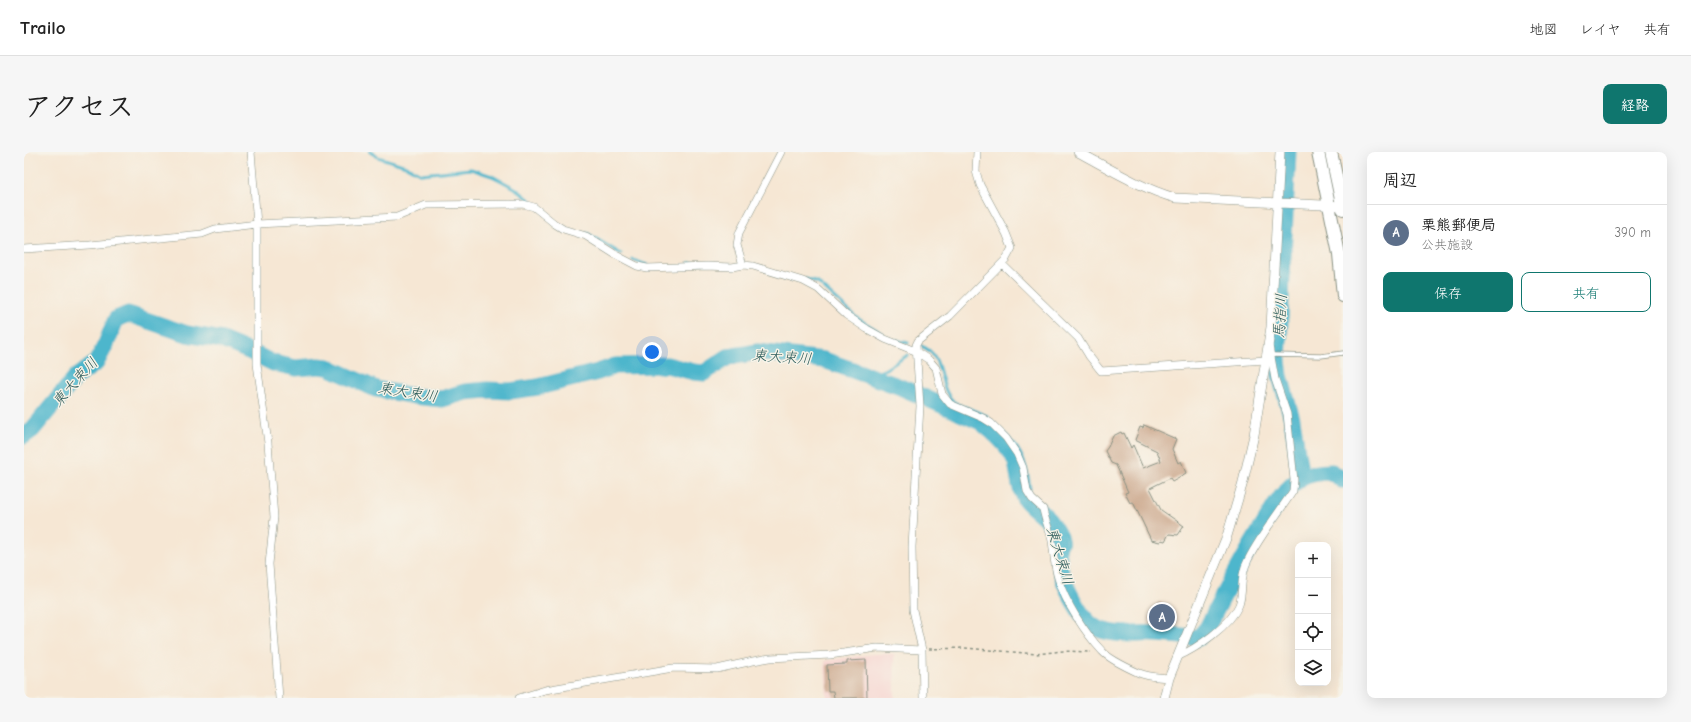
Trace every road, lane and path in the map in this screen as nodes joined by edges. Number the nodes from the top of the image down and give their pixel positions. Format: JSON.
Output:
{"nodes":[{"id":1,"x":251,"y":152,"type":"edge"},
{"id":2,"x":781,"y":152,"type":"edge"},
{"id":3,"x":977,"y":152,"type":"edge"},
{"id":4,"x":1078,"y":152,"type":"edge"},
{"id":5,"x":1280,"y":152,"type":"edge"},
{"id":6,"x":1318,"y":152,"type":"edge"},
{"id":7,"x":1331,"y":152,"type":"edge"},
{"id":8,"x":1283,"y":202,"type":"junction"},
{"id":9,"x":1329,"y":205,"type":"junction"},
{"id":10,"x":1343,"y":207,"type":"edge"},
{"id":11,"x":257,"y":224,"type":"junction"},
{"id":12,"x":24,"y":249,"type":"edge"},
{"id":13,"x":742,"y":263,"type":"junction"},
{"id":14,"x":1002,"y":264,"type":"junction"},
{"id":15,"x":1343,"y":296,"type":"edge"},
{"id":16,"x":915,"y":351,"type":"junction"},
{"id":17,"x":1343,"y":353,"type":"edge"},
{"id":18,"x":1271,"y":357,"type":"junction"},
{"id":19,"x":922,"y":650,"type":"junction"},
{"id":20,"x":1103,"y":652,"type":"junction"},
{"id":21,"x":1177,"y":658,"type":"junction"},
{"id":22,"x":1169,"y":678,"type":"junction"},
{"id":23,"x":279,"y":698,"type":"edge"},
{"id":24,"x":519,"y":698,"type":"edge"},
{"id":25,"x":923,"y":698,"type":"edge"},
{"id":26,"x":1164,"y":698,"type":"edge"}],
"edges":[{"from":1,"to":11,"type":"street"},
{"from":2,"to":13,"type":"street"},
{"from":3,"to":14,"type":"street"},
{"from":4,"to":8,"type":"street"},
{"from":5,"to":8,"type":"street"},
{"from":6,"to":9,"type":"highway"},
{"from":7,"to":10,"type":"highway"},
{"from":8,"to":9,"type":"street"},
{"from":8,"to":18,"type":"street"},
{"from":9,"to":10,"type":"street"},
{"from":9,"to":15,"type":"highway"},
{"from":11,"to":12,"type":"street"},
{"from":11,"to":13,"type":"street"},
{"from":11,"to":23,"type":"street"},
{"from":13,"to":16,"type":"street"},
{"from":14,"to":16,"type":"street"},
{"from":14,"to":18,"type":"street"},
{"from":16,"to":19,"type":"street"},
{"from":16,"to":20,"type":"street"},
{"from":17,"to":18,"type":"lane"},
{"from":18,"to":21,"type":"street"},
{"from":18,"to":21,"type":"street"},
{"from":19,"to":20,"type":"path"},
{"from":19,"to":24,"type":"street"},
{"from":19,"to":25,"type":"street"},
{"from":20,"to":22,"type":"street"},
{"from":21,"to":22,"type":"street"},
{"from":22,"to":26,"type":"street"}]}
